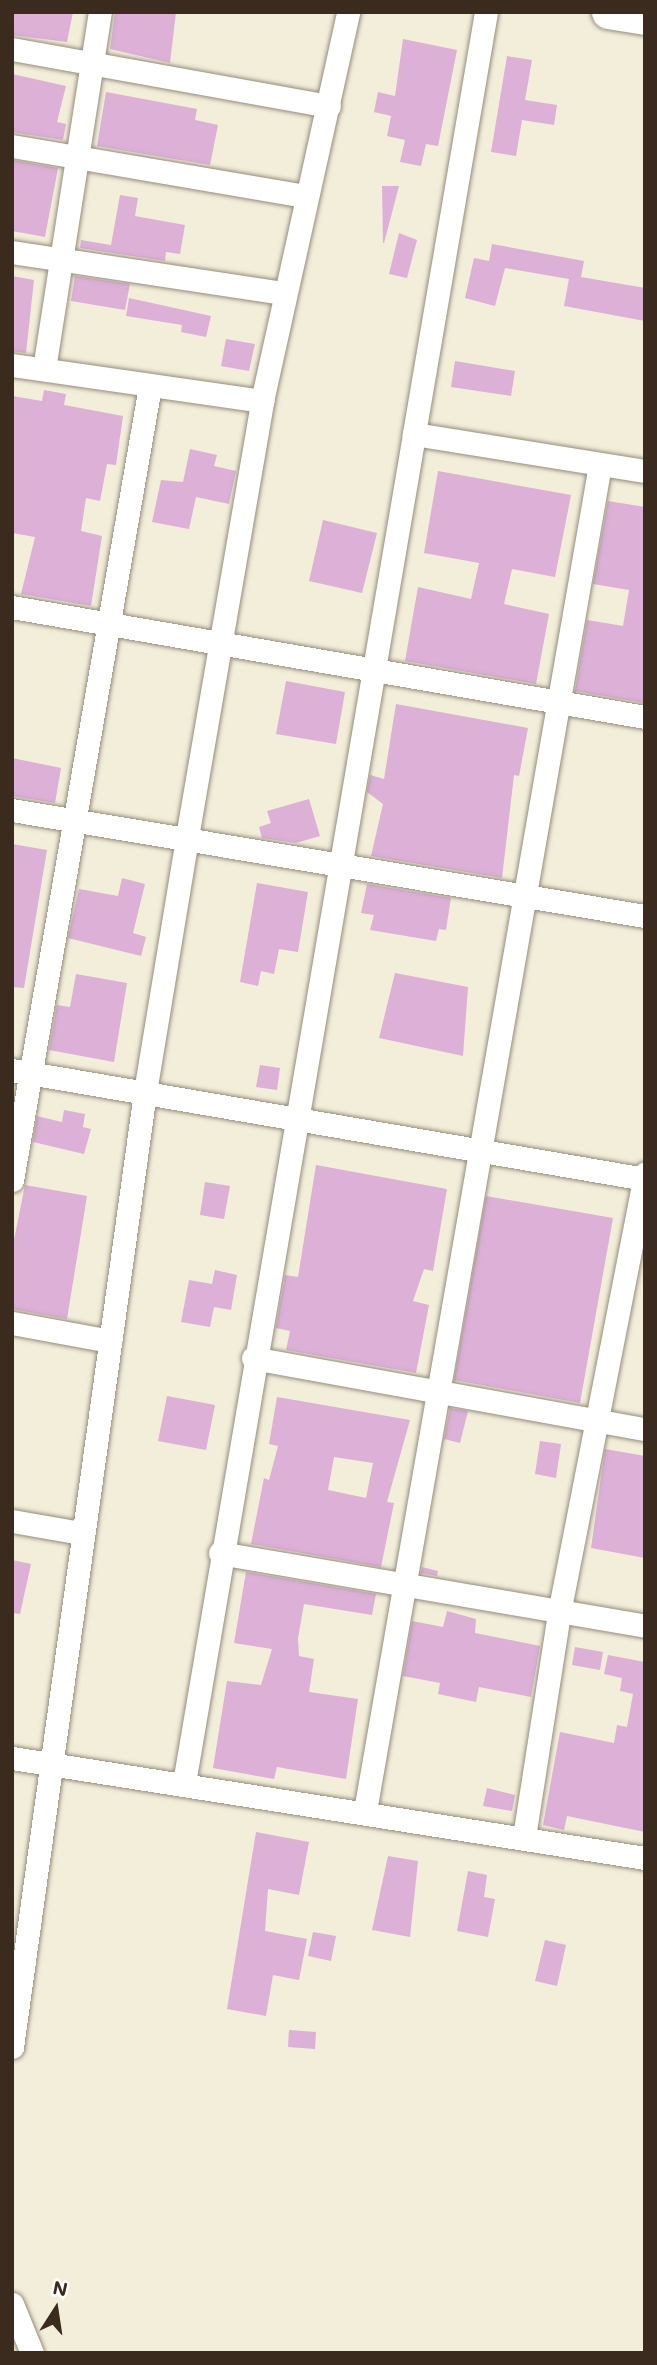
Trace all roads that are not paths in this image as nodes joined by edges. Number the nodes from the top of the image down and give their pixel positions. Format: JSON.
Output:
{"nodes":[{"id":1,"x":100,"y":12,"type":"edge"},
{"id":2,"x":348,"y":12,"type":"edge"},
{"id":3,"x":486,"y":12,"type":"edge"},
{"id":4,"x":608,"y":12,"type":"edge"},
{"id":5,"x":645,"y":19,"type":"edge"},
{"id":6,"x":12,"y":49,"type":"edge"},
{"id":7,"x":94,"y":63,"type":"junction"},
{"id":8,"x":329,"y":106,"type":"junction"},
{"id":9,"x":12,"y":146,"type":"edge"},
{"id":10,"x":80,"y":157,"type":"junction"},
{"id":11,"x":306,"y":195,"type":"junction"},
{"id":12,"x":12,"y":252,"type":"edge"},
{"id":13,"x":66,"y":261,"type":"junction"},
{"id":14,"x":284,"y":293,"type":"junction"},
{"id":15,"x":12,"y":365,"type":"edge"},
{"id":16,"x":44,"y":369,"type":"junction"},
{"id":17,"x":150,"y":386,"type":"junction"},
{"id":18,"x":262,"y":401,"type":"junction"},
{"id":19,"x":414,"y":434,"type":"junction"},
{"id":20,"x":600,"y":464,"type":"junction"},
{"id":21,"x":645,"y":471,"type":"edge"},
{"id":22,"x":12,"y":607,"type":"edge"},
{"id":23,"x":107,"y":623,"type":"junction"},
{"id":24,"x":220,"y":647,"type":"junction"},
{"id":25,"x":370,"y":669,"type":"junction"},
{"id":26,"x":559,"y":703,"type":"junction"},
{"id":27,"x":645,"y":717,"type":"edge"},
{"id":28,"x":12,"y":810,"type":"edge"},
{"id":29,"x":71,"y":818,"type":"junction"},
{"id":30,"x":187,"y":837,"type":"junction"},
{"id":31,"x":338,"y":862,"type":"junction"},
{"id":32,"x":525,"y":896,"type":"junction"},
{"id":33,"x":645,"y":916,"type":"edge"},
{"id":34,"x":21,"y":1072,"type":"edge"},
{"id":35,"x":145,"y":1092,"type":"junction"},
{"id":36,"x":297,"y":1119,"type":"junction"},
{"id":37,"x":483,"y":1152,"type":"junction"},
{"id":38,"x":644,"y":1177,"type":"edge"},
{"id":39,"x":12,"y":1180,"type":"edge"},
{"id":40,"x":12,"y":1324,"type":"edge"},
{"id":41,"x":110,"y":1341,"type":"junction"},
{"id":42,"x":253,"y":1358,"type":"junction"},
{"id":43,"x":435,"y":1392,"type":"junction"},
{"id":44,"x":600,"y":1420,"type":"junction"},
{"id":45,"x":645,"y":1429,"type":"edge"},
{"id":46,"x":12,"y":1521,"type":"edge"},
{"id":47,"x":81,"y":1533,"type":"junction"},
{"id":48,"x":220,"y":1553,"type":"junction"},
{"id":49,"x":404,"y":1584,"type":"junction"},
{"id":50,"x":559,"y":1613,"type":"junction"},
{"id":51,"x":645,"y":1626,"type":"edge"},
{"id":52,"x":12,"y":1758,"type":"edge"},
{"id":53,"x":53,"y":1765,"type":"junction"},
{"id":54,"x":184,"y":1783,"type":"junction"},
{"id":55,"x":365,"y":1811,"type":"junction"},
{"id":56,"x":524,"y":1837,"type":"junction"},
{"id":57,"x":645,"y":1858,"type":"edge"},
{"id":58,"x":12,"y":2047,"type":"edge"},
{"id":59,"x":12,"y":2304,"type":"edge"},
{"id":60,"x":32,"y":2353,"type":"edge"}],
"edges":[{"from":1,"to":7,"type":"street"},
{"from":2,"to":8,"type":"street"},
{"from":3,"to":19,"type":"street"},
{"from":4,"to":5,"type":"main road"},
{"from":6,"to":7,"type":"street"},
{"from":7,"to":8,"type":"street"},
{"from":7,"to":10,"type":"street"},
{"from":8,"to":11,"type":"street"},
{"from":9,"to":10,"type":"street"},
{"from":10,"to":11,"type":"street"},
{"from":10,"to":13,"type":"street"},
{"from":11,"to":14,"type":"street"},
{"from":12,"to":13,"type":"street"},
{"from":13,"to":14,"type":"street"},
{"from":13,"to":16,"type":"street"},
{"from":14,"to":18,"type":"street"},
{"from":15,"to":16,"type":"street"},
{"from":16,"to":17,"type":"street"},
{"from":17,"to":18,"type":"street"},
{"from":17,"to":23,"type":"street"},
{"from":18,"to":24,"type":"street"},
{"from":19,"to":20,"type":"street"},
{"from":19,"to":25,"type":"street"},
{"from":20,"to":21,"type":"street"},
{"from":20,"to":26,"type":"street"},
{"from":22,"to":23,"type":"street"},
{"from":23,"to":24,"type":"street"},
{"from":23,"to":29,"type":"street"},
{"from":24,"to":25,"type":"street"},
{"from":24,"to":30,"type":"street"},
{"from":25,"to":26,"type":"street"},
{"from":25,"to":31,"type":"street"},
{"from":26,"to":27,"type":"street"},
{"from":26,"to":32,"type":"street"},
{"from":28,"to":29,"type":"street"},
{"from":29,"to":30,"type":"street"},
{"from":29,"to":34,"type":"street"},
{"from":30,"to":31,"type":"street"},
{"from":30,"to":35,"type":"street"},
{"from":31,"to":32,"type":"street"},
{"from":31,"to":36,"type":"street"},
{"from":32,"to":33,"type":"street"},
{"from":32,"to":37,"type":"street"},
{"from":34,"to":35,"type":"street"},
{"from":34,"to":39,"type":"street"},
{"from":35,"to":36,"type":"street"},
{"from":35,"to":41,"type":"street"},
{"from":36,"to":37,"type":"street"},
{"from":36,"to":42,"type":"street"},
{"from":37,"to":38,"type":"street"},
{"from":37,"to":43,"type":"street"},
{"from":38,"to":44,"type":"street"},
{"from":40,"to":41,"type":"street"},
{"from":41,"to":47,"type":"street"},
{"from":42,"to":43,"type":"street"},
{"from":42,"to":48,"type":"street"},
{"from":43,"to":44,"type":"street"},
{"from":43,"to":49,"type":"street"},
{"from":44,"to":45,"type":"street"},
{"from":44,"to":50,"type":"street"},
{"from":46,"to":47,"type":"street"},
{"from":47,"to":53,"type":"street"},
{"from":48,"to":49,"type":"street"},
{"from":48,"to":54,"type":"street"},
{"from":49,"to":50,"type":"street"},
{"from":49,"to":55,"type":"street"},
{"from":50,"to":51,"type":"street"},
{"from":50,"to":56,"type":"street"},
{"from":52,"to":53,"type":"street"},
{"from":53,"to":54,"type":"street"},
{"from":53,"to":58,"type":"street"},
{"from":54,"to":55,"type":"street"},
{"from":55,"to":56,"type":"street"},
{"from":56,"to":57,"type":"street"},
{"from":59,"to":60,"type":"street"}]}
